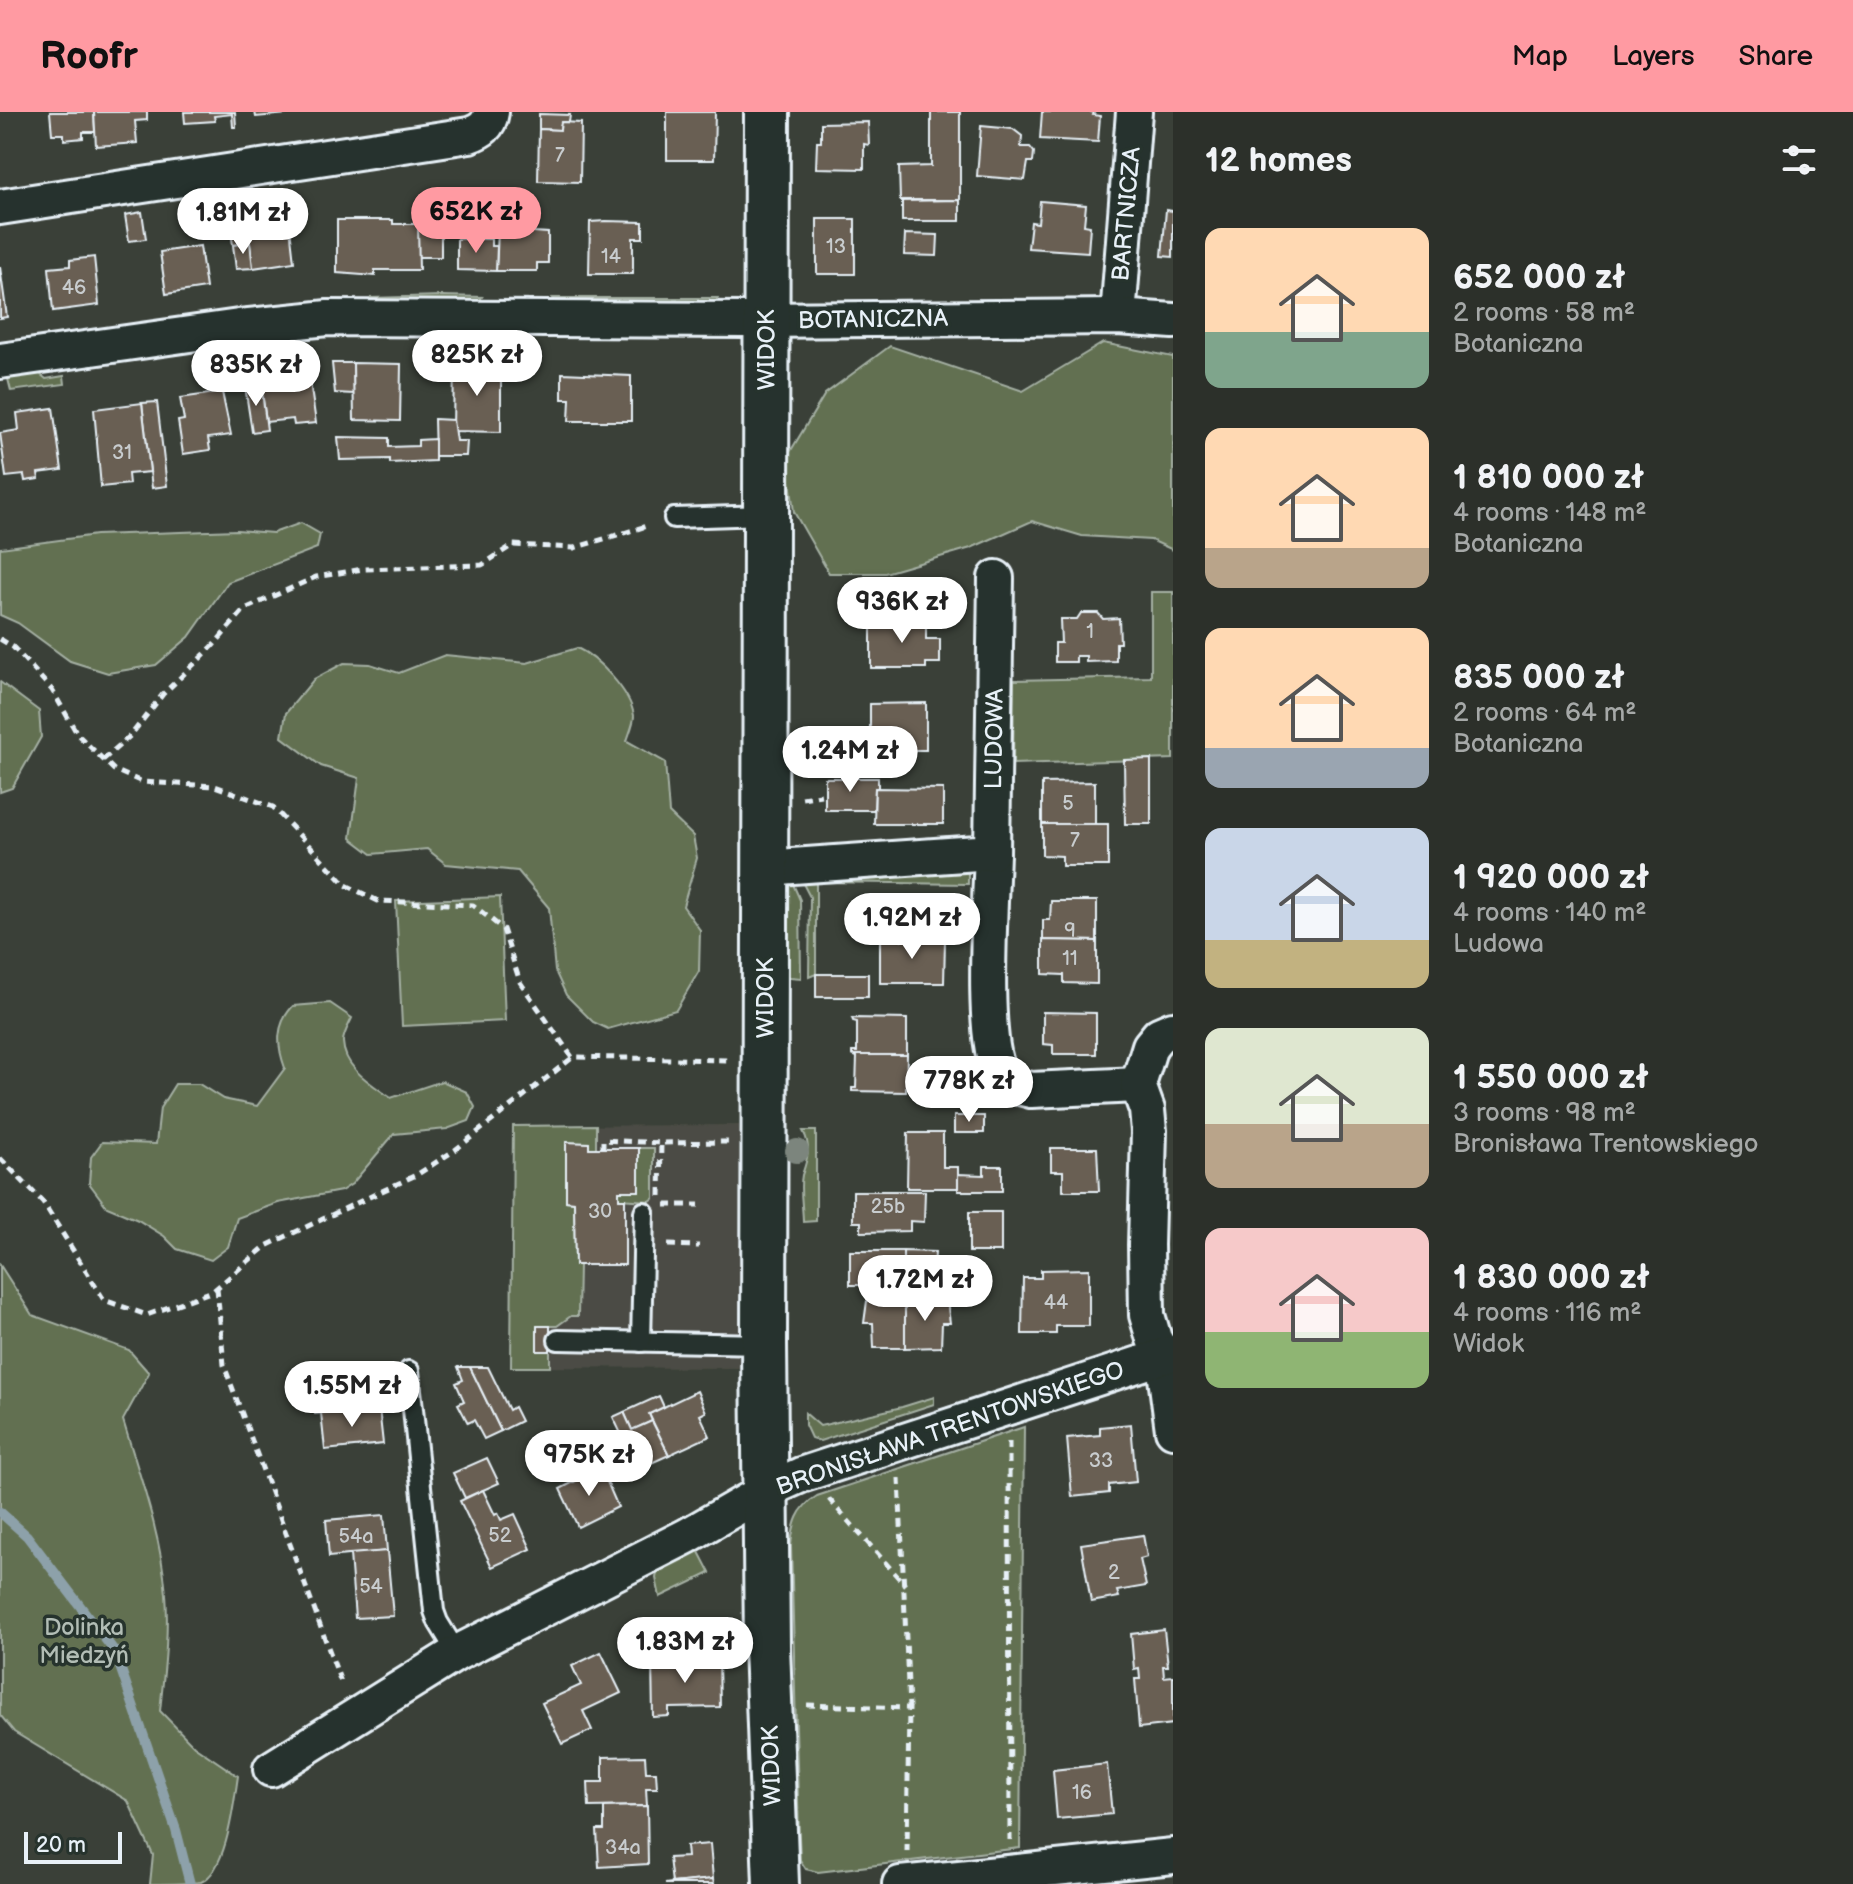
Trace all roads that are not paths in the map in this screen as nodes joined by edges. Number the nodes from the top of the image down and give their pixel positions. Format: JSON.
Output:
{"nodes":[{"id":1,"x":491,"y":112,"type":"edge"},
{"id":2,"x":767,"y":112,"type":"edge"},
{"id":3,"x":1134,"y":112,"type":"edge"},
{"id":4,"x":0,"y":207,"type":"edge"},
{"id":5,"x":1118,"y":317,"type":"junction"},
{"id":6,"x":767,"y":319,"type":"junction"},
{"id":7,"x":1173,"y":321,"type":"edge"},
{"id":8,"x":0,"y":361,"type":"edge"},
{"id":9,"x":765,"y":515,"type":"junction"},
{"id":10,"x":674,"y":518,"type":"road end"},
{"id":11,"x":996,"y":578,"type":"dead end"},
{"id":12,"x":992,"y":852,"type":"junction"},
{"id":13,"x":764,"y":868,"type":"junction"},
{"id":14,"x":1173,"y":1029,"type":"edge"},
{"id":15,"x":1138,"y":1085,"type":"junction"},
{"id":16,"x":644,"y":1212,"type":"dead end"},
{"id":17,"x":558,"y":1340,"type":"dead end"},
{"id":18,"x":641,"y":1342,"type":"junction"},
{"id":19,"x":764,"y":1344,"type":"junction"},
{"id":20,"x":1168,"y":1354,"type":"edge"},
{"id":21,"x":409,"y":1371,"type":"dead end"},
{"id":22,"x":1173,"y":1430,"type":"edge"},
{"id":23,"x":765,"y":1491,"type":"junction"},
{"id":24,"x":457,"y":1653,"type":"junction"},
{"id":25,"x":271,"y":1769,"type":"dead end"},
{"id":26,"x":1173,"y":1856,"type":"edge"},
{"id":27,"x":906,"y":1883,"type":"edge"},
{"id":28,"x":776,"y":1884,"type":"edge"},
{"id":29,"x":900,"y":1884,"type":"edge"}],
"edges":[{"from":1,"to":4,"type":"street"},
{"from":2,"to":6,"type":"street","name":"WIDOK"},
{"from":3,"to":5,"type":"street","name":"BARTNICZA"},
{"from":5,"to":6,"type":"street","name":"BOTANICZNA"},
{"from":5,"to":7,"type":"street","name":"BOTANICZNA"},
{"from":6,"to":8,"type":"street","name":"BOTANICZNA"},
{"from":6,"to":9,"type":"street","name":"WIDOK"},
{"from":9,"to":10,"type":"lane"},
{"from":9,"to":13,"type":"street","name":"WIDOK"},
{"from":11,"to":12,"type":"street","name":"LUDOWA"},
{"from":12,"to":13,"type":"street"},
{"from":12,"to":15,"type":"street","name":"LUDOWA"},
{"from":13,"to":19,"type":"street","name":"WIDOK"},
{"from":14,"to":15,"type":"street"},
{"from":15,"to":20,"type":"street"},
{"from":16,"to":18,"type":"lane"},
{"from":17,"to":18,"type":"lane"},
{"from":18,"to":19,"type":"lane"},
{"from":19,"to":23,"type":"street","name":"WIDOK"},
{"from":20,"to":22,"type":"street"},
{"from":20,"to":23,"type":"street","name":"BRONISŁAWA TRENTOWSKIEGO"},
{"from":21,"to":24,"type":"lane"},
{"from":23,"to":24,"type":"street","name":"BRONISŁAWA TRENTOWSKIEGO"},
{"from":23,"to":28,"type":"street","name":"WIDOK"},
{"from":24,"to":25,"type":"street","name":"BRONISŁAWA TRENTOWSKIEGO"},
{"from":26,"to":27,"type":"street"},
{"from":27,"to":29,"type":"street"}]}
